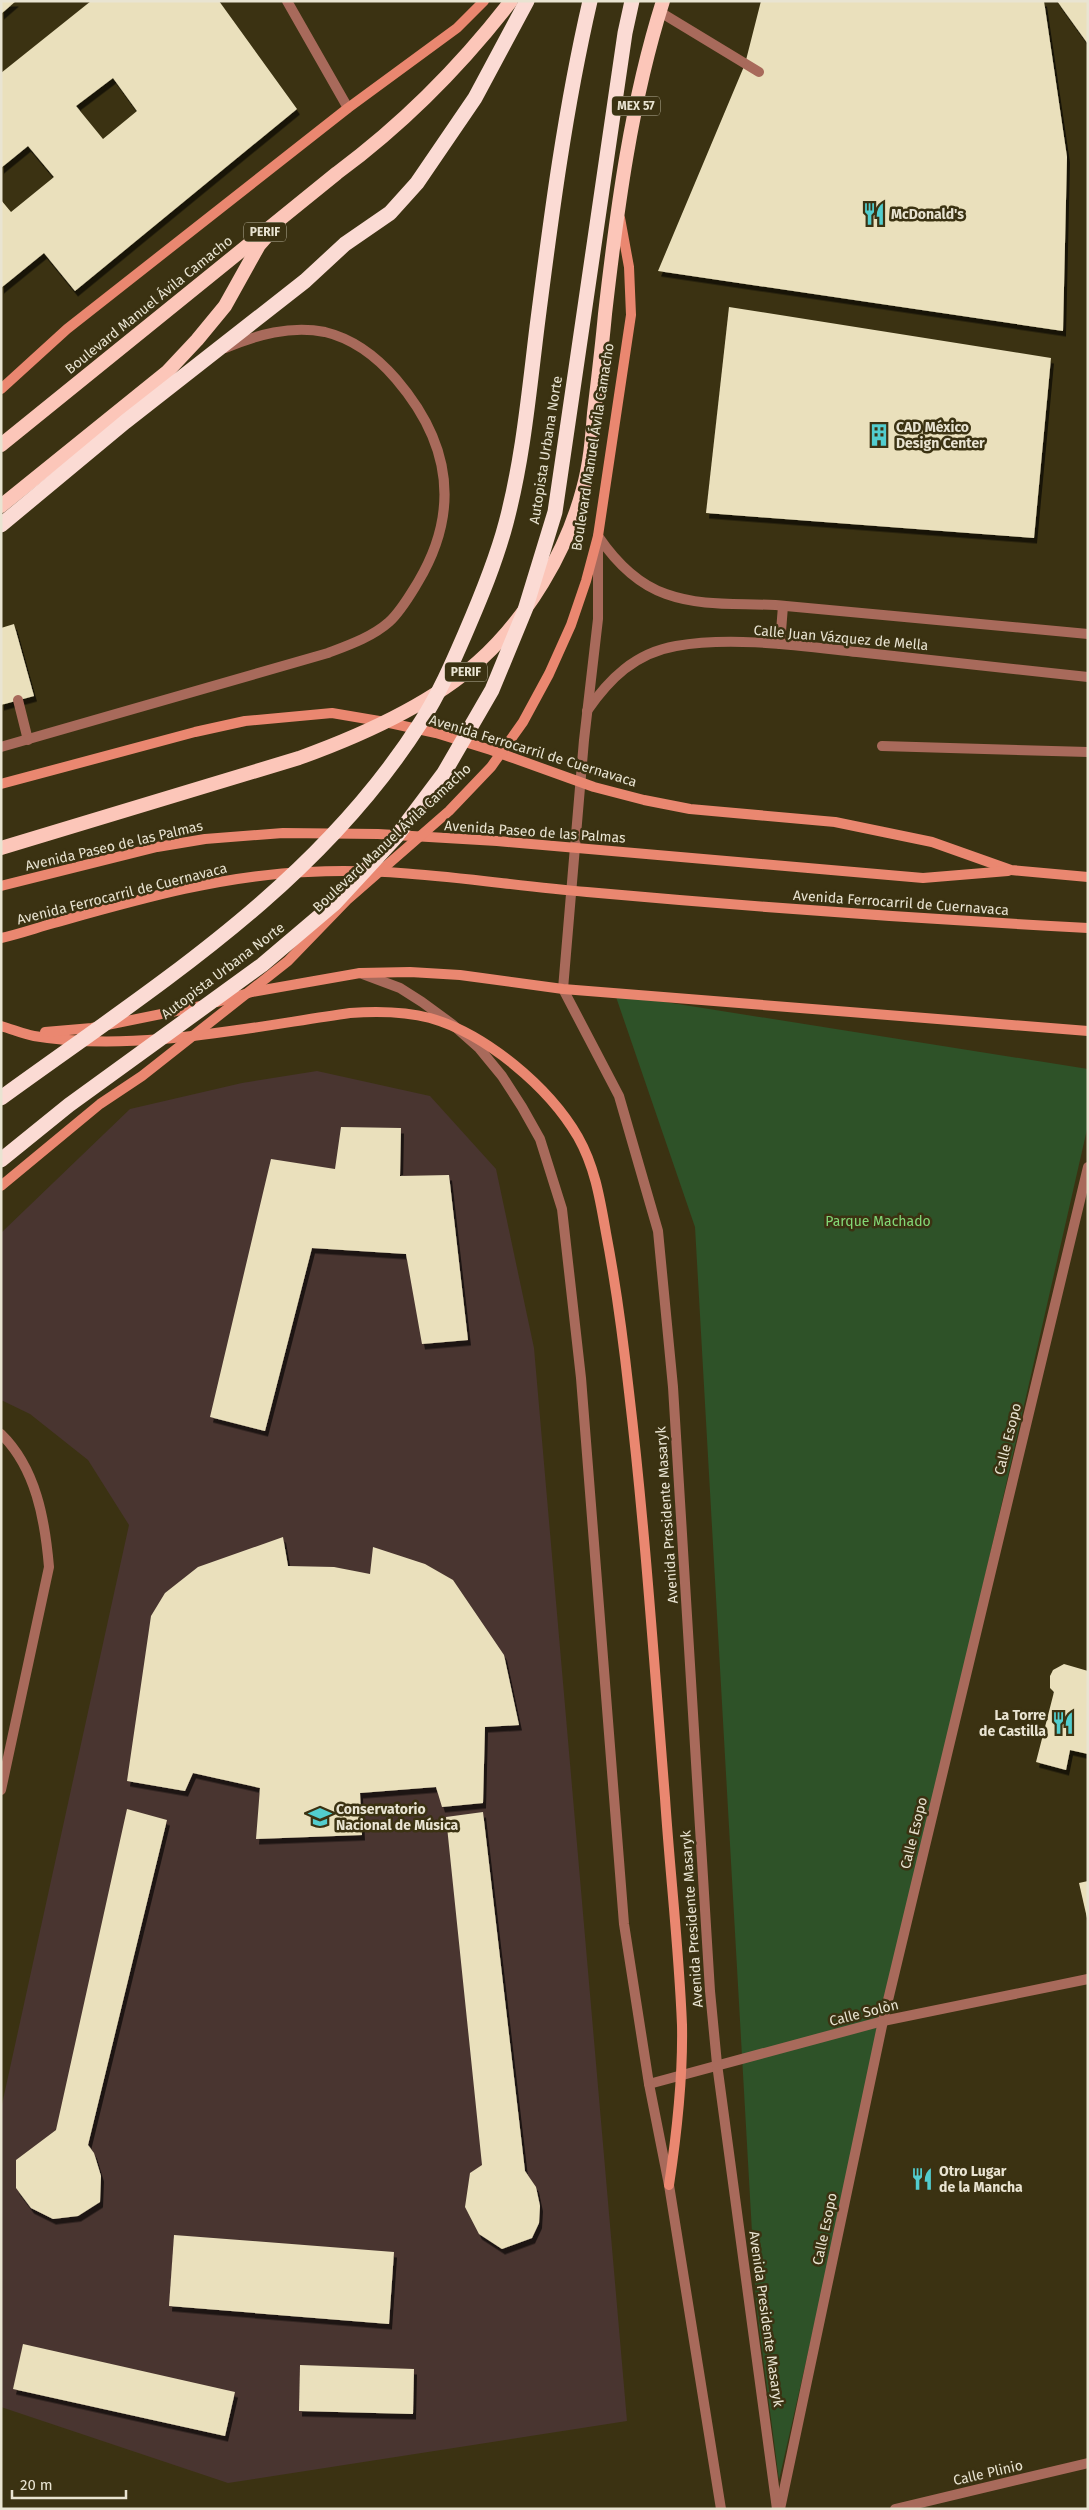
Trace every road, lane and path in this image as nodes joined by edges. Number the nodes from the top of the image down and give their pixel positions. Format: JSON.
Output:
{"nodes":[{"id":1,"x":287,"y":1,"type":"edge"},
{"id":2,"x":484,"y":1,"type":"edge"},
{"id":3,"x":511,"y":1,"type":"edge"},
{"id":4,"x":527,"y":1,"type":"edge"},
{"id":5,"x":590,"y":1,"type":"edge"},
{"id":6,"x":632,"y":1,"type":"edge"},
{"id":7,"x":661,"y":7,"type":"edge"},
{"id":8,"x":759,"y":72,"type":"dead end"},
{"id":9,"x":348,"y":108,"type":"junction"},
{"id":10,"x":619,"y":213,"type":"junction"},
{"id":11,"x":284,"y":217,"type":"junction"},
{"id":12,"x":167,"y":372,"type":"junction"},
{"id":13,"x":1,"y":388,"type":"edge"},
{"id":14,"x":1,"y":446,"type":"edge"},
{"id":15,"x":1,"y":506,"type":"edge"},
{"id":16,"x":1,"y":526,"type":"edge"},
{"id":17,"x":598,"y":536,"type":"junction"},
{"id":18,"x":783,"y":606,"type":"junction"},
{"id":19,"x":1088,"y":634,"type":"edge"},
{"id":20,"x":780,"y":644,"type":"junction"},
{"id":21,"x":1088,"y":677,"type":"edge"},
{"id":22,"x":18,"y":700,"type":"dead end"},
{"id":23,"x":587,"y":711,"type":"junction"},
{"id":24,"x":28,"y":740,"type":"junction"},
{"id":25,"x":882,"y":746,"type":"dead end"},
{"id":26,"x":1,"y":747,"type":"edge"},
{"id":27,"x":1088,"y":752,"type":"edge"},
{"id":28,"x":1,"y":784,"type":"edge"},
{"id":29,"x":1,"y":848,"type":"edge"},
{"id":30,"x":1011,"y":870,"type":"junction"},
{"id":31,"x":1088,"y":877,"type":"edge"},
{"id":32,"x":1,"y":886,"type":"edge"},
{"id":33,"x":1088,"y":928,"type":"edge"},
{"id":34,"x":1,"y":938,"type":"edge"},
{"id":35,"x":360,"y":973,"type":"junction"},
{"id":36,"x":563,"y":989,"type":"junction"},
{"id":37,"x":252,"y":992,"type":"junction"},
{"id":38,"x":1,"y":1026,"type":"edge"},
{"id":39,"x":1088,"y":1031,"type":"edge"},
{"id":40,"x":1,"y":1034,"type":"edge"},
{"id":41,"x":1,"y":1098,"type":"edge"},
{"id":42,"x":1,"y":1160,"type":"edge"},
{"id":43,"x":1088,"y":1167,"type":"edge"},
{"id":44,"x":1,"y":1186,"type":"edge"},
{"id":45,"x":1,"y":1434,"type":"edge"},
{"id":46,"x":1,"y":1790,"type":"edge"},
{"id":47,"x":1088,"y":1978,"type":"edge"},
{"id":48,"x":883,"y":2021,"type":"junction"},
{"id":49,"x":717,"y":2064,"type":"junction"},
{"id":50,"x":681,"y":2075,"type":"junction"},
{"id":51,"x":649,"y":2084,"type":"junction"},
{"id":52,"x":669,"y":2185,"type":"junction"},
{"id":53,"x":1088,"y":2463,"type":"edge"},
{"id":54,"x":721,"y":2509,"type":"edge"},
{"id":55,"x":779,"y":2509,"type":"edge"},
{"id":56,"x":895,"y":2509,"type":"edge"}],
"edges":[{"from":1,"to":9,"type":"street"},
{"from":2,"to":9,"type":"main road"},
{"from":3,"to":11,"type":"highway","name":"Boulevard Manuel Ávila Camacho","number":"PERIF"},
{"from":4,"to":16,"type":"highway"},
{"from":5,"to":41,"type":"highway","name":"Autopista Urbana Norte"},
{"from":6,"to":42,"type":"highway","name":"Autopista Urbana Norte"},
{"from":7,"to":8,"type":"street"},
{"from":7,"to":10,"type":"highway","name":"Boulevard Manuel Ávila Camacho","number":"MEX 57"},
{"from":9,"to":13,"type":"main road"},
{"from":10,"to":17,"type":"main road","name":"Boulevard Manuel Ávila Camacho"},
{"from":10,"to":29,"type":"highway","name":"Boulevard Manuel Ávila Camacho","number":"PERIF"},
{"from":11,"to":12,"type":"highway"},
{"from":11,"to":14,"type":"highway","name":"Boulevard Manuel Ávila Camacho","number":"PERIF"},
{"from":12,"to":15,"type":"highway"},
{"from":12,"to":24,"type":"street"},
{"from":17,"to":18,"type":"street","name":"Calle Juan Vázquez de Mella"},
{"from":17,"to":23,"type":"street"},
{"from":17,"to":37,"type":"main road","name":"Boulevard Manuel Ávila Camacho"},
{"from":18,"to":19,"type":"street","name":"Calle Juan Vázquez de Mella"},
{"from":18,"to":20,"type":"street"},
{"from":20,"to":21,"type":"street","name":"Calle Juan Vázquez de Mella"},
{"from":20,"to":23,"type":"street","name":"Calle Juan Vázquez de Mella"},
{"from":22,"to":24,"type":"street"},
{"from":23,"to":36,"type":"street"},
{"from":24,"to":26,"type":"street"},
{"from":25,"to":27,"type":"street"},
{"from":28,"to":30,"type":"main road","name":"Avenida Ferrocarril de Cuernavaca"},
{"from":30,"to":31,"type":"main road","name":"Avenida Ferrocarril de Cuernavaca"},
{"from":30,"to":32,"type":"main road","name":"Avenida Paseo de las Palmas"},
{"from":33,"to":34,"type":"main road","name":"Avenida Ferrocarril de Cuernavaca"},
{"from":35,"to":36,"type":"main road"},
{"from":35,"to":37,"type":"main road"},
{"from":35,"to":51,"type":"street"},
{"from":36,"to":39,"type":"main road"},
{"from":36,"to":49,"type":"street","name":"Avenida Presidente Masaryk"},
{"from":37,"to":40,"type":"main road"},
{"from":37,"to":44,"type":"main road","name":"Boulevard Manuel Ávila Camacho"},
{"from":38,"to":50,"type":"main road"},
{"from":43,"to":48,"type":"street","name":"Calle Esopo"},
{"from":45,"to":46,"type":"street"},
{"from":47,"to":48,"type":"street","name":"Calle Solòn"},
{"from":48,"to":49,"type":"street","name":"Calle Solòn"},
{"from":48,"to":55,"type":"street","name":"Calle Esopo"},
{"from":49,"to":50,"type":"street","name":"Calle Solòn"},
{"from":49,"to":55,"type":"street","name":"Avenida Presidente Masaryk"},
{"from":50,"to":51,"type":"street","name":"Calle Solòn"},
{"from":50,"to":52,"type":"main road"},
{"from":51,"to":52,"type":"street"},
{"from":52,"to":54,"type":"street"},
{"from":53,"to":56,"type":"street","name":"Calle Plinio"}]}
